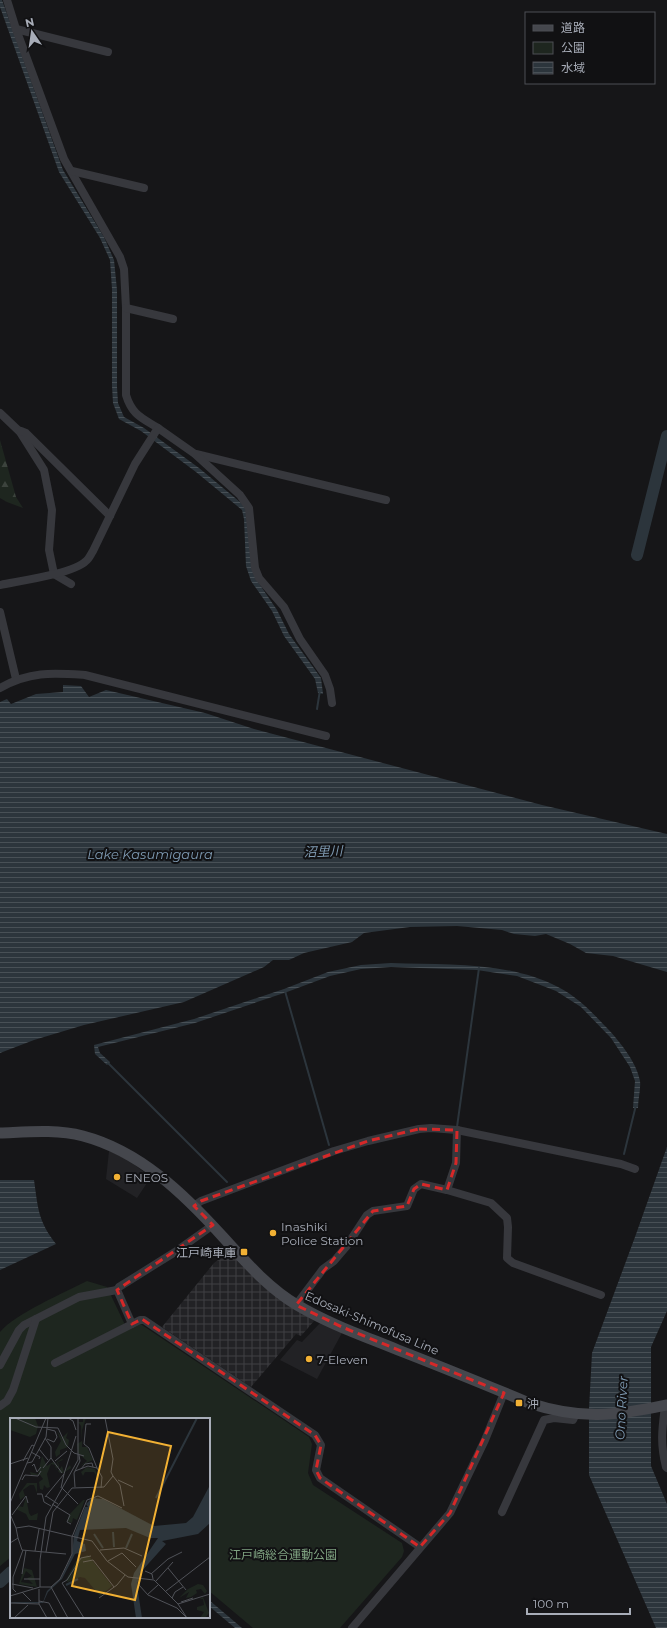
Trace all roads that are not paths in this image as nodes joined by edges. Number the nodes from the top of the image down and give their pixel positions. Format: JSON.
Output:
{"nodes":[{"id":1,"x":7,"y":0,"type":"edge"},
{"id":2,"x":16,"y":29,"type":"junction"},
{"id":3,"x":108,"y":52,"type":"dead end"},
{"id":4,"x":72,"y":171,"type":"junction"},
{"id":5,"x":144,"y":188,"type":"dead end"},
{"id":6,"x":126,"y":308,"type":"junction"},
{"id":7,"x":173,"y":319,"type":"dead end"},
{"id":8,"x":0,"y":413,"type":"edge"},
{"id":9,"x":158,"y":428,"type":"junction"},
{"id":10,"x":16,"y":429,"type":"junction"},
{"id":11,"x":195,"y":454,"type":"junction"},
{"id":12,"x":386,"y":500,"type":"dead end"},
{"id":13,"x":110,"y":516,"type":"junction"},
{"id":14,"x":54,"y":574,"type":"junction"},
{"id":15,"x":71,"y":584,"type":"dead end"},
{"id":16,"x":0,"y":585,"type":"edge"},
{"id":17,"x":0,"y":612,"type":"edge"},
{"id":18,"x":16,"y":679,"type":"junction"},
{"id":19,"x":0,"y":688,"type":"edge"},
{"id":20,"x":332,"y":704,"type":"dead end"},
{"id":21,"x":326,"y":736,"type":"dead end"},
{"id":22,"x":457,"y":1130,"type":"junction"},
{"id":23,"x":0,"y":1133,"type":"edge"},
{"id":24,"x":634,"y":1169,"type":"dead end"},
{"id":25,"x":447,"y":1190,"type":"junction"},
{"id":26,"x":194,"y":1206,"type":"junction"},
{"id":27,"x":213,"y":1226,"type":"junction"},
{"id":28,"x":117,"y":1290,"type":"junction"},
{"id":29,"x":601,"y":1295,"type":"dead end"},
{"id":30,"x":296,"y":1305,"type":"junction"},
{"id":31,"x":36,"y":1319,"type":"junction"},
{"id":32,"x":132,"y":1324,"type":"junction"},
{"id":33,"x":55,"y":1363,"type":"dead end"},
{"id":34,"x":0,"y":1365,"type":"edge"},
{"id":35,"x":504,"y":1393,"type":"junction"},
{"id":36,"x":0,"y":1406,"type":"edge"},
{"id":37,"x":664,"y":1406,"type":"edge"},
{"id":38,"x":580,"y":1414,"type":"junction"},
{"id":39,"x":667,"y":1468,"type":"edge"},
{"id":40,"x":502,"y":1512,"type":"dead end"},
{"id":41,"x":420,"y":1547,"type":"junction"},
{"id":42,"x":352,"y":1628,"type":"edge"}],
"edges":[{"from":1,"to":2,"type":"street"},
{"from":2,"to":3,"type":"street"},
{"from":2,"to":4,"type":"street"},
{"from":4,"to":5,"type":"street"},
{"from":4,"to":6,"type":"street"},
{"from":6,"to":7,"type":"street"},
{"from":6,"to":9,"type":"street"},
{"from":8,"to":10,"type":"street"},
{"from":9,"to":11,"type":"street"},
{"from":9,"to":13,"type":"street"},
{"from":10,"to":13,"type":"street"},
{"from":10,"to":14,"type":"street"},
{"from":11,"to":12,"type":"street"},
{"from":11,"to":20,"type":"street"},
{"from":13,"to":14,"type":"street"},
{"from":14,"to":15,"type":"street"},
{"from":14,"to":16,"type":"street"},
{"from":17,"to":18,"type":"street"},
{"from":18,"to":19,"type":"street"},
{"from":18,"to":21,"type":"street"},
{"from":22,"to":24,"type":"street"},
{"from":22,"to":25,"type":"street"},
{"from":22,"to":26,"type":"street"},
{"from":23,"to":26,"type":"main road","name":"Edosaki-Shimofusa Line"},
{"from":25,"to":29,"type":"street"},
{"from":25,"to":30,"type":"street"},
{"from":26,"to":27,"type":"main road","name":"Edosaki-Shimofusa Line"},
{"from":27,"to":28,"type":"street"},
{"from":27,"to":30,"type":"main road","name":"Edosaki-Shimofusa Line"},
{"from":28,"to":31,"type":"street"},
{"from":28,"to":32,"type":"street"},
{"from":30,"to":35,"type":"main road","name":"Edosaki-Shimofusa Line"},
{"from":31,"to":34,"type":"street"},
{"from":31,"to":36,"type":"street"},
{"from":32,"to":33,"type":"street"},
{"from":32,"to":41,"type":"street"},
{"from":35,"to":38,"type":"main road","name":"Edosaki-Shimofusa Line"},
{"from":35,"to":41,"type":"street"},
{"from":37,"to":38,"type":"main road","name":"Edosaki-Shimofusa Line"},
{"from":37,"to":39,"type":"street"},
{"from":38,"to":40,"type":"street"},
{"from":41,"to":42,"type":"street"}]}
